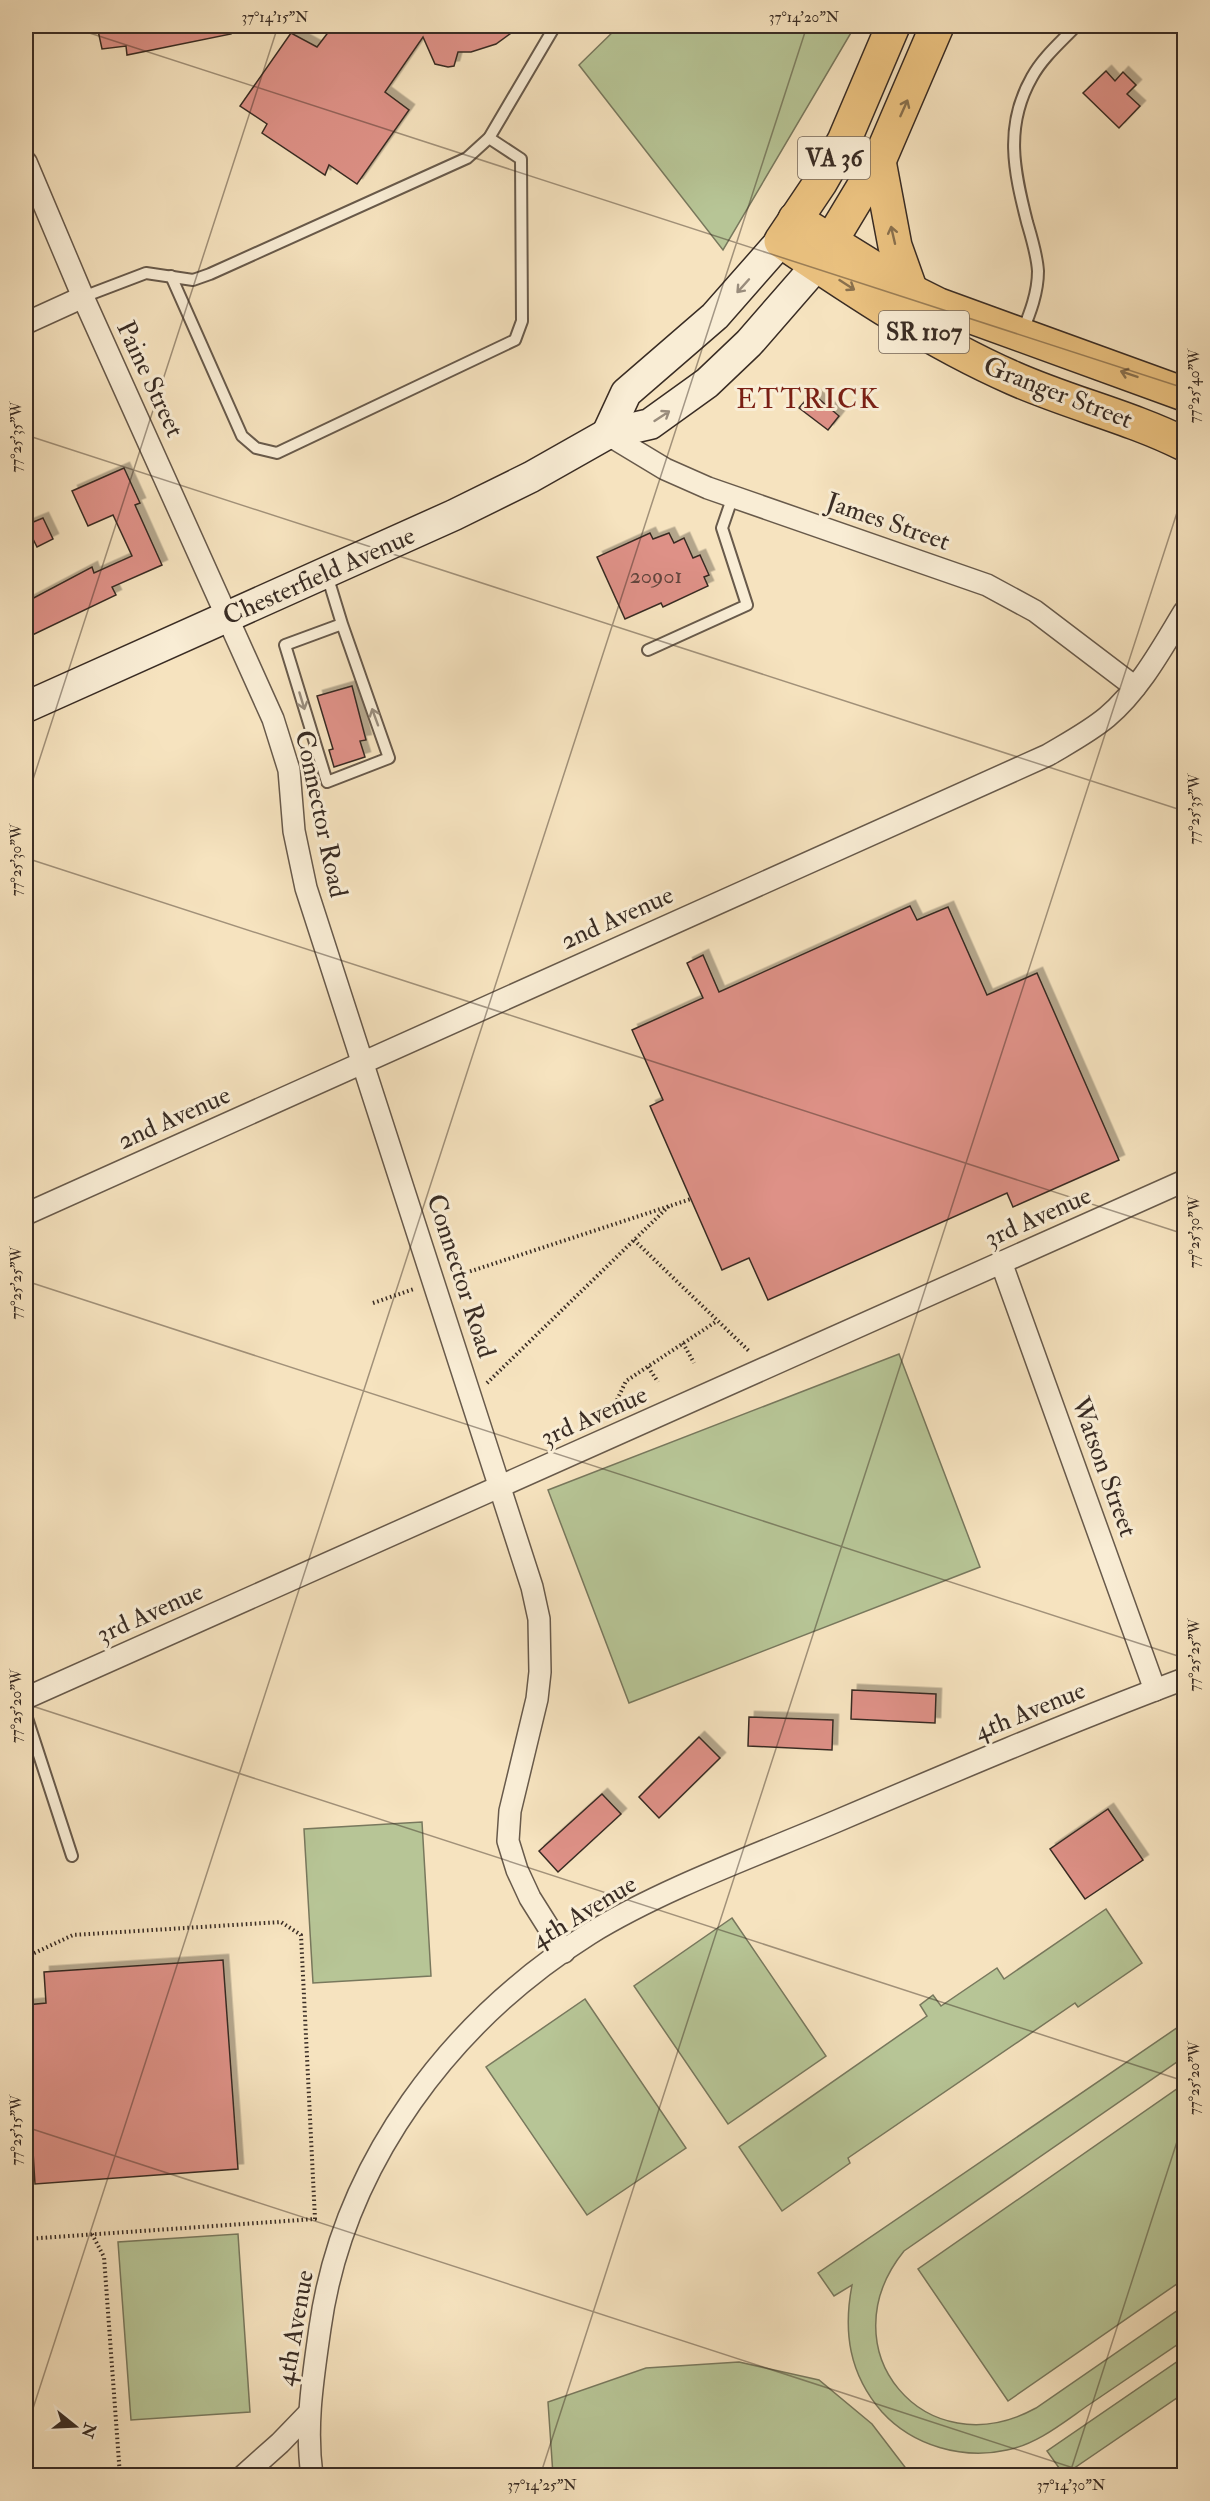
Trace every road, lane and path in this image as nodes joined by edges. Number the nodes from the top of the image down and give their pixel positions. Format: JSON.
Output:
{"nodes":[{"id":1,"x":555,"y":26,"type":"edge"},
{"id":2,"x":893,"y":26,"type":"edge"},
{"id":3,"x":937,"y":26,"type":"edge"},
{"id":4,"x":1077,"y":26,"type":"edge"},
{"id":5,"x":489,"y":138,"type":"junction"},
{"id":6,"x":879,"y":161,"type":"junction"},
{"id":7,"x":26,"y":162,"type":"edge"},
{"id":8,"x":788,"y":230,"type":"junction"},
{"id":9,"x":825,"y":253,"type":"junction"},
{"id":10,"x":171,"y":276,"type":"junction"},
{"id":11,"x":911,"y":291,"type":"junction"},
{"id":12,"x":83,"y":297,"type":"junction"},
{"id":13,"x":26,"y":323,"type":"edge"},
{"id":14,"x":1021,"y":336,"type":"junction"},
{"id":15,"x":1185,"y":394,"type":"edge"},
{"id":16,"x":607,"y":434,"type":"junction"},
{"id":17,"x":1185,"y":444,"type":"edge"},
{"id":18,"x":733,"y":496,"type":"junction"},
{"id":19,"x":327,"y":572,"type":"junction"},
{"id":20,"x":1185,"y":612,"type":"edge"},
{"id":21,"x":228,"y":616,"type":"junction"},
{"id":22,"x":342,"y":624,"type":"junction"},
{"id":23,"x":648,"y":650,"type":"dead end"},
{"id":24,"x":1135,"y":687,"type":"junction"},
{"id":25,"x":26,"y":707,"type":"edge"},
{"id":26,"x":363,"y":1062,"type":"junction"},
{"id":27,"x":1185,"y":1181,"type":"edge"},
{"id":28,"x":691,"y":1199,"type":"dead end"},
{"id":29,"x":669,"y":1206,"type":"junction"},
{"id":30,"x":26,"y":1214,"type":"edge"},
{"id":31,"x":634,"y":1240,"type":"junction"},
{"id":32,"x":1001,"y":1262,"type":"junction"},
{"id":33,"x":453,"y":1277,"type":"dead end"},
{"id":34,"x":420,"y":1287,"type":"dead end"},
{"id":35,"x":373,"y":1303,"type":"dead end"},
{"id":36,"x":717,"y":1321,"type":"junction"},
{"id":37,"x":683,"y":1343,"type":"junction"},
{"id":38,"x":752,"y":1354,"type":"dead end"},
{"id":39,"x":694,"y":1363,"type":"dead end"},
{"id":40,"x":648,"y":1367,"type":"junction"},
{"id":41,"x":658,"y":1383,"type":"dead end"},
{"id":42,"x":484,"y":1387,"type":"dead end"},
{"id":43,"x":617,"y":1400,"type":"dead end"},
{"id":44,"x":501,"y":1487,"type":"junction"},
{"id":45,"x":1185,"y":1679,"type":"edge"},
{"id":46,"x":1155,"y":1690,"type":"junction"},
{"id":47,"x":26,"y":1698,"type":"edge"},
{"id":48,"x":26,"y":1715,"type":"edge"},
{"id":49,"x":72,"y":1856,"type":"dead end"},
{"id":50,"x":564,"y":1952,"type":"junction"},
{"id":51,"x":26,"y":1956,"type":"edge"},
{"id":52,"x":92,"y":2234,"type":"junction"},
{"id":53,"x":26,"y":2239,"type":"edge"},
{"id":54,"x":308,"y":2414,"type":"junction"},
{"id":55,"x":312,"y":2472,"type":"edge"},
{"id":56,"x":120,"y":2475,"type":"edge"},
{"id":57,"x":243,"y":2475,"type":"edge"}],
"edges":[{"from":1,"to":5,"type":"lane"},
{"from":2,"to":8,"type":"main road","number":"VA 36"},
{"from":6,"to":3,"type":"main road","number":"VA 36","one_way":true},
{"from":4,"to":14,"type":"lane"},
{"from":5,"to":10,"type":"lane"},
{"from":5,"to":10,"type":"lane"},
{"from":6,"to":9,"type":"main road","number":"VA 36"},
{"from":11,"to":6,"type":"main road","one_way":true},
{"from":7,"to":12,"type":"street","name":"Paine Street"},
{"from":8,"to":9,"type":"main road","name":"Granger Street"},
{"from":8,"to":16,"type":"main road","number":"VA 36","one_way":true},
{"from":9,"to":11,"type":"main road","name":"Granger Street","number":"SR 1107"},
{"from":16,"to":9,"type":"main road","name":"Chesterfield Avenue","number":"VA 36","one_way":true},
{"from":9,"to":17,"type":"main road","name":"Granger Street","number":"SR 1107","one_way":true},
{"from":10,"to":12,"type":"lane"},
{"from":11,"to":14,"type":"main road","name":"Granger Street","number":"SR 1107"},
{"from":12,"to":13,"type":"street"},
{"from":12,"to":21,"type":"street","name":"Paine Street"},
{"from":15,"to":14,"type":"main road","name":"Granger Street","number":"SR 1107","one_way":true},
{"from":16,"to":18,"type":"street","name":"James Street"},
{"from":16,"to":19,"type":"main road","name":"Chesterfield Avenue","number":"VA 36"},
{"from":18,"to":23,"type":"lane"},
{"from":18,"to":24,"type":"street","name":"James Street"},
{"from":19,"to":21,"type":"main road","name":"Chesterfield Avenue","number":"VA 36"},
{"from":19,"to":22,"type":"lane"},
{"from":20,"to":24,"type":"street","name":"2nd Avenue"},
{"from":21,"to":25,"type":"main road","name":"Chesterfield Avenue","number":"VA 36"},
{"from":21,"to":26,"type":"street","name":"Connector Road"},
{"from":22,"to":22,"type":"lane","one_way":true},
{"from":24,"to":26,"type":"street","name":"2nd Avenue"},
{"from":26,"to":30,"type":"street","name":"2nd Avenue"},
{"from":26,"to":44,"type":"street","name":"Connector Road"},
{"from":27,"to":32,"type":"street","name":"3rd Avenue"},
{"from":28,"to":29,"type":"path"},
{"from":29,"to":31,"type":"path"},
{"from":29,"to":33,"type":"path"},
{"from":31,"to":36,"type":"path"},
{"from":31,"to":42,"type":"path"},
{"from":32,"to":44,"type":"street","name":"3rd Avenue"},
{"from":32,"to":46,"type":"street","name":"Watson Street"},
{"from":34,"to":35,"type":"path"},
{"from":36,"to":37,"type":"path"},
{"from":36,"to":38,"type":"path"},
{"from":37,"to":39,"type":"path"},
{"from":37,"to":40,"type":"path"},
{"from":40,"to":41,"type":"path"},
{"from":40,"to":43,"type":"path"},
{"from":44,"to":47,"type":"street","name":"3rd Avenue"},
{"from":44,"to":50,"type":"street","name":"Connector Road"},
{"from":45,"to":46,"type":"street","name":"4th Avenue"},
{"from":46,"to":50,"type":"street","name":"4th Avenue"},
{"from":48,"to":49,"type":"lane"},
{"from":50,"to":54,"type":"street","name":"4th Avenue"},
{"from":51,"to":52,"type":"path"},
{"from":52,"to":53,"type":"path"},
{"from":52,"to":56,"type":"path"},
{"from":54,"to":55,"type":"street","name":"4th Avenue"},
{"from":54,"to":57,"type":"street"}]}
